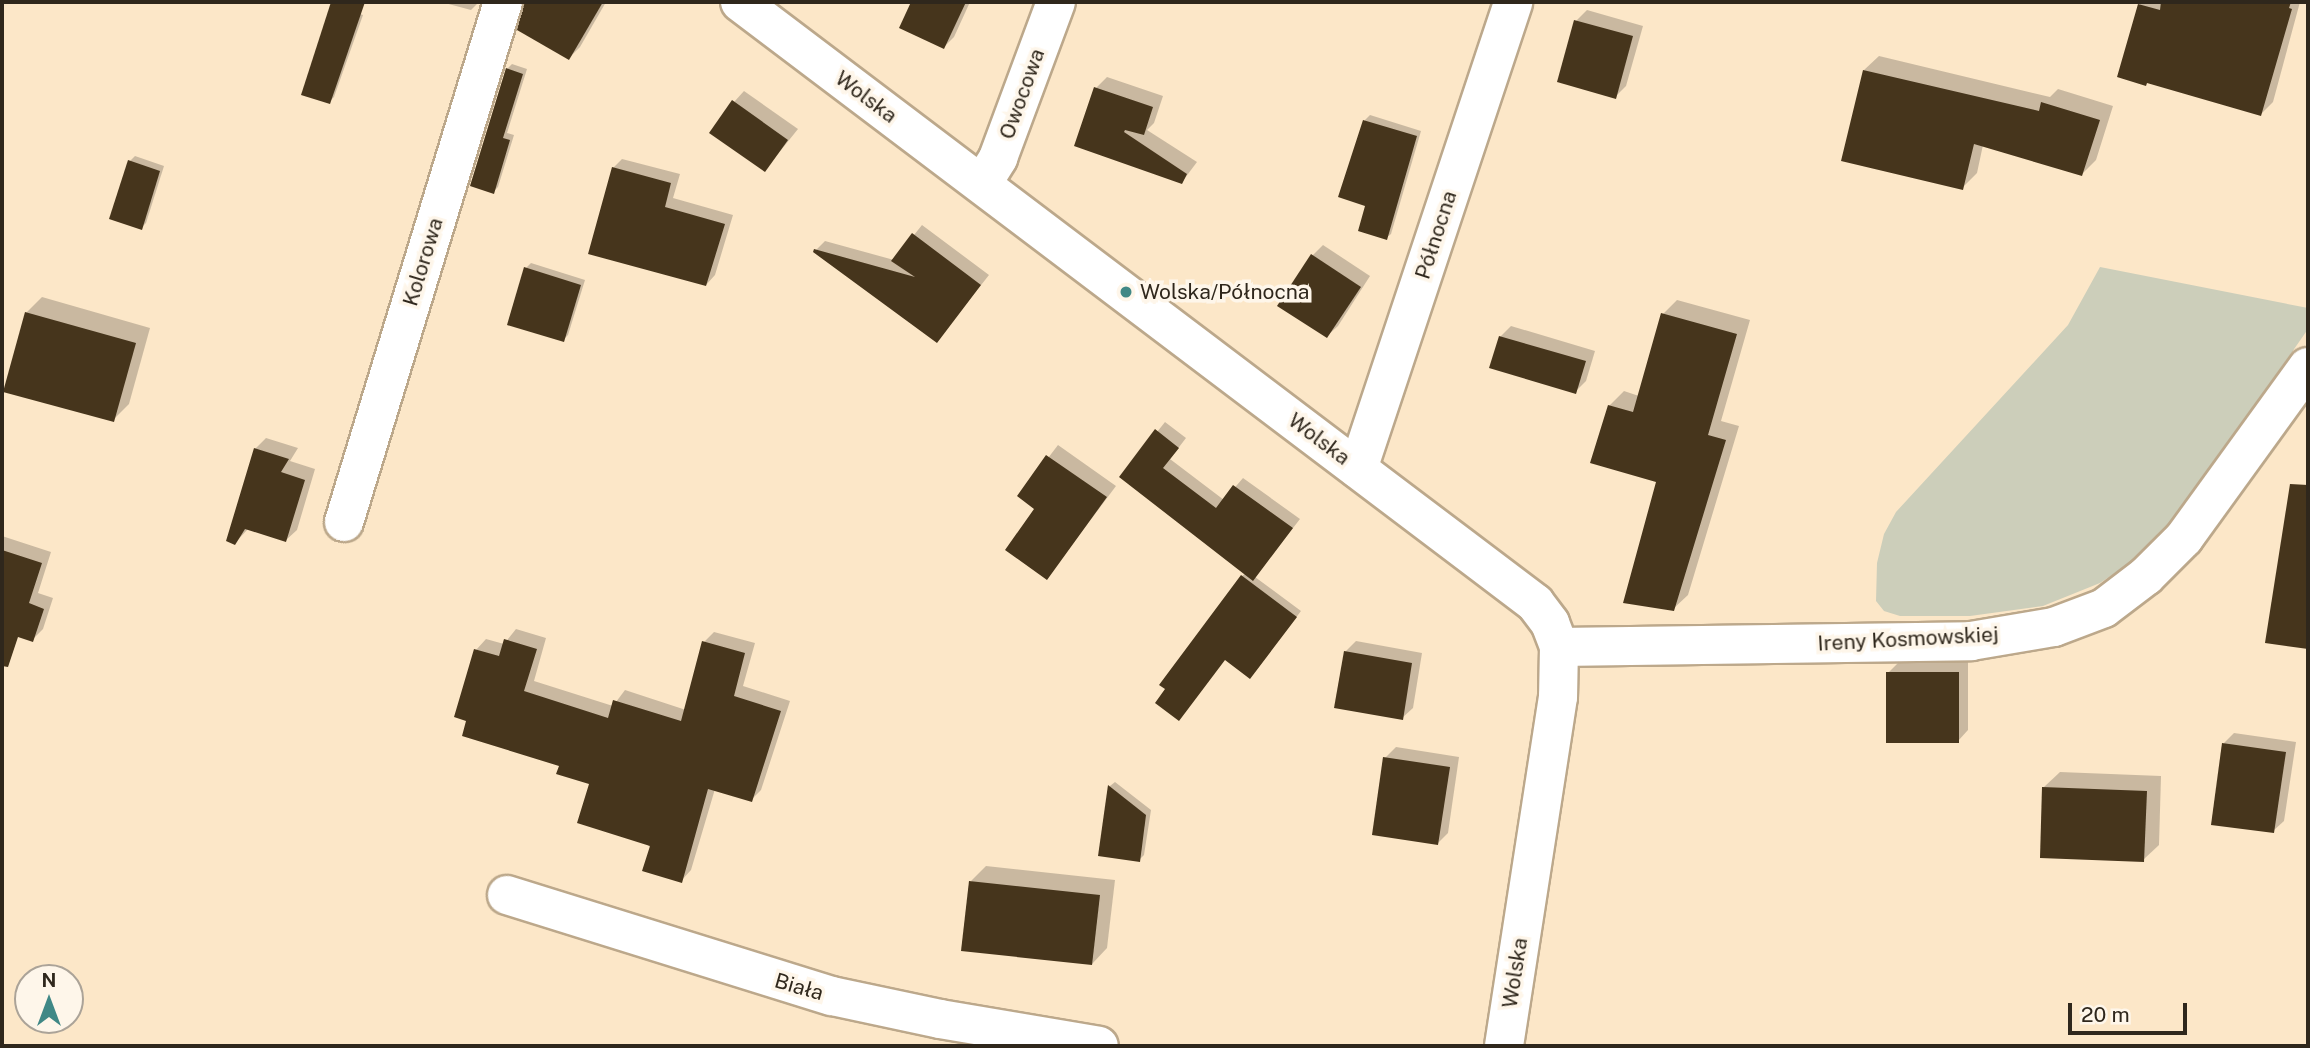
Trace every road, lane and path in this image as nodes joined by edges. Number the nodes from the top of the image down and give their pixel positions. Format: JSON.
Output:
{"nodes":[{"id":1,"x":503,"y":2,"type":"edge"},
{"id":2,"x":740,"y":2,"type":"edge"},
{"id":3,"x":1056,"y":2,"type":"edge"},
{"id":4,"x":1513,"y":2,"type":"edge"},
{"id":5,"x":982,"y":184,"type":"junction"},
{"id":6,"x":2308,"y":368,"type":"edge"},
{"id":7,"x":1358,"y":469,"type":"junction"},
{"id":8,"x":344,"y":522,"type":"dead end"},
{"id":9,"x":1559,"y":647,"type":"junction"},
{"id":10,"x":507,"y":895,"type":"dead end"},
{"id":11,"x":1099,"y":1046,"type":"edge"},
{"id":12,"x":1504,"y":1046,"type":"edge"}],
"edges":[{"from":1,"to":8,"type":"street","name":"Kolorowa"},
{"from":2,"to":5,"type":"street","name":"Wolska"},
{"from":3,"to":5,"type":"street","name":"Owocowa"},
{"from":4,"to":7,"type":"street","name":"Północna"},
{"from":5,"to":7,"type":"street","name":"Wolska"},
{"from":6,"to":9,"type":"street","name":"Ireny Kosmowskiej"},
{"from":7,"to":9,"type":"street","name":"Wolska"},
{"from":9,"to":12,"type":"street","name":"Wolska"},
{"from":10,"to":11,"type":"street","name":"Biała"}]}
